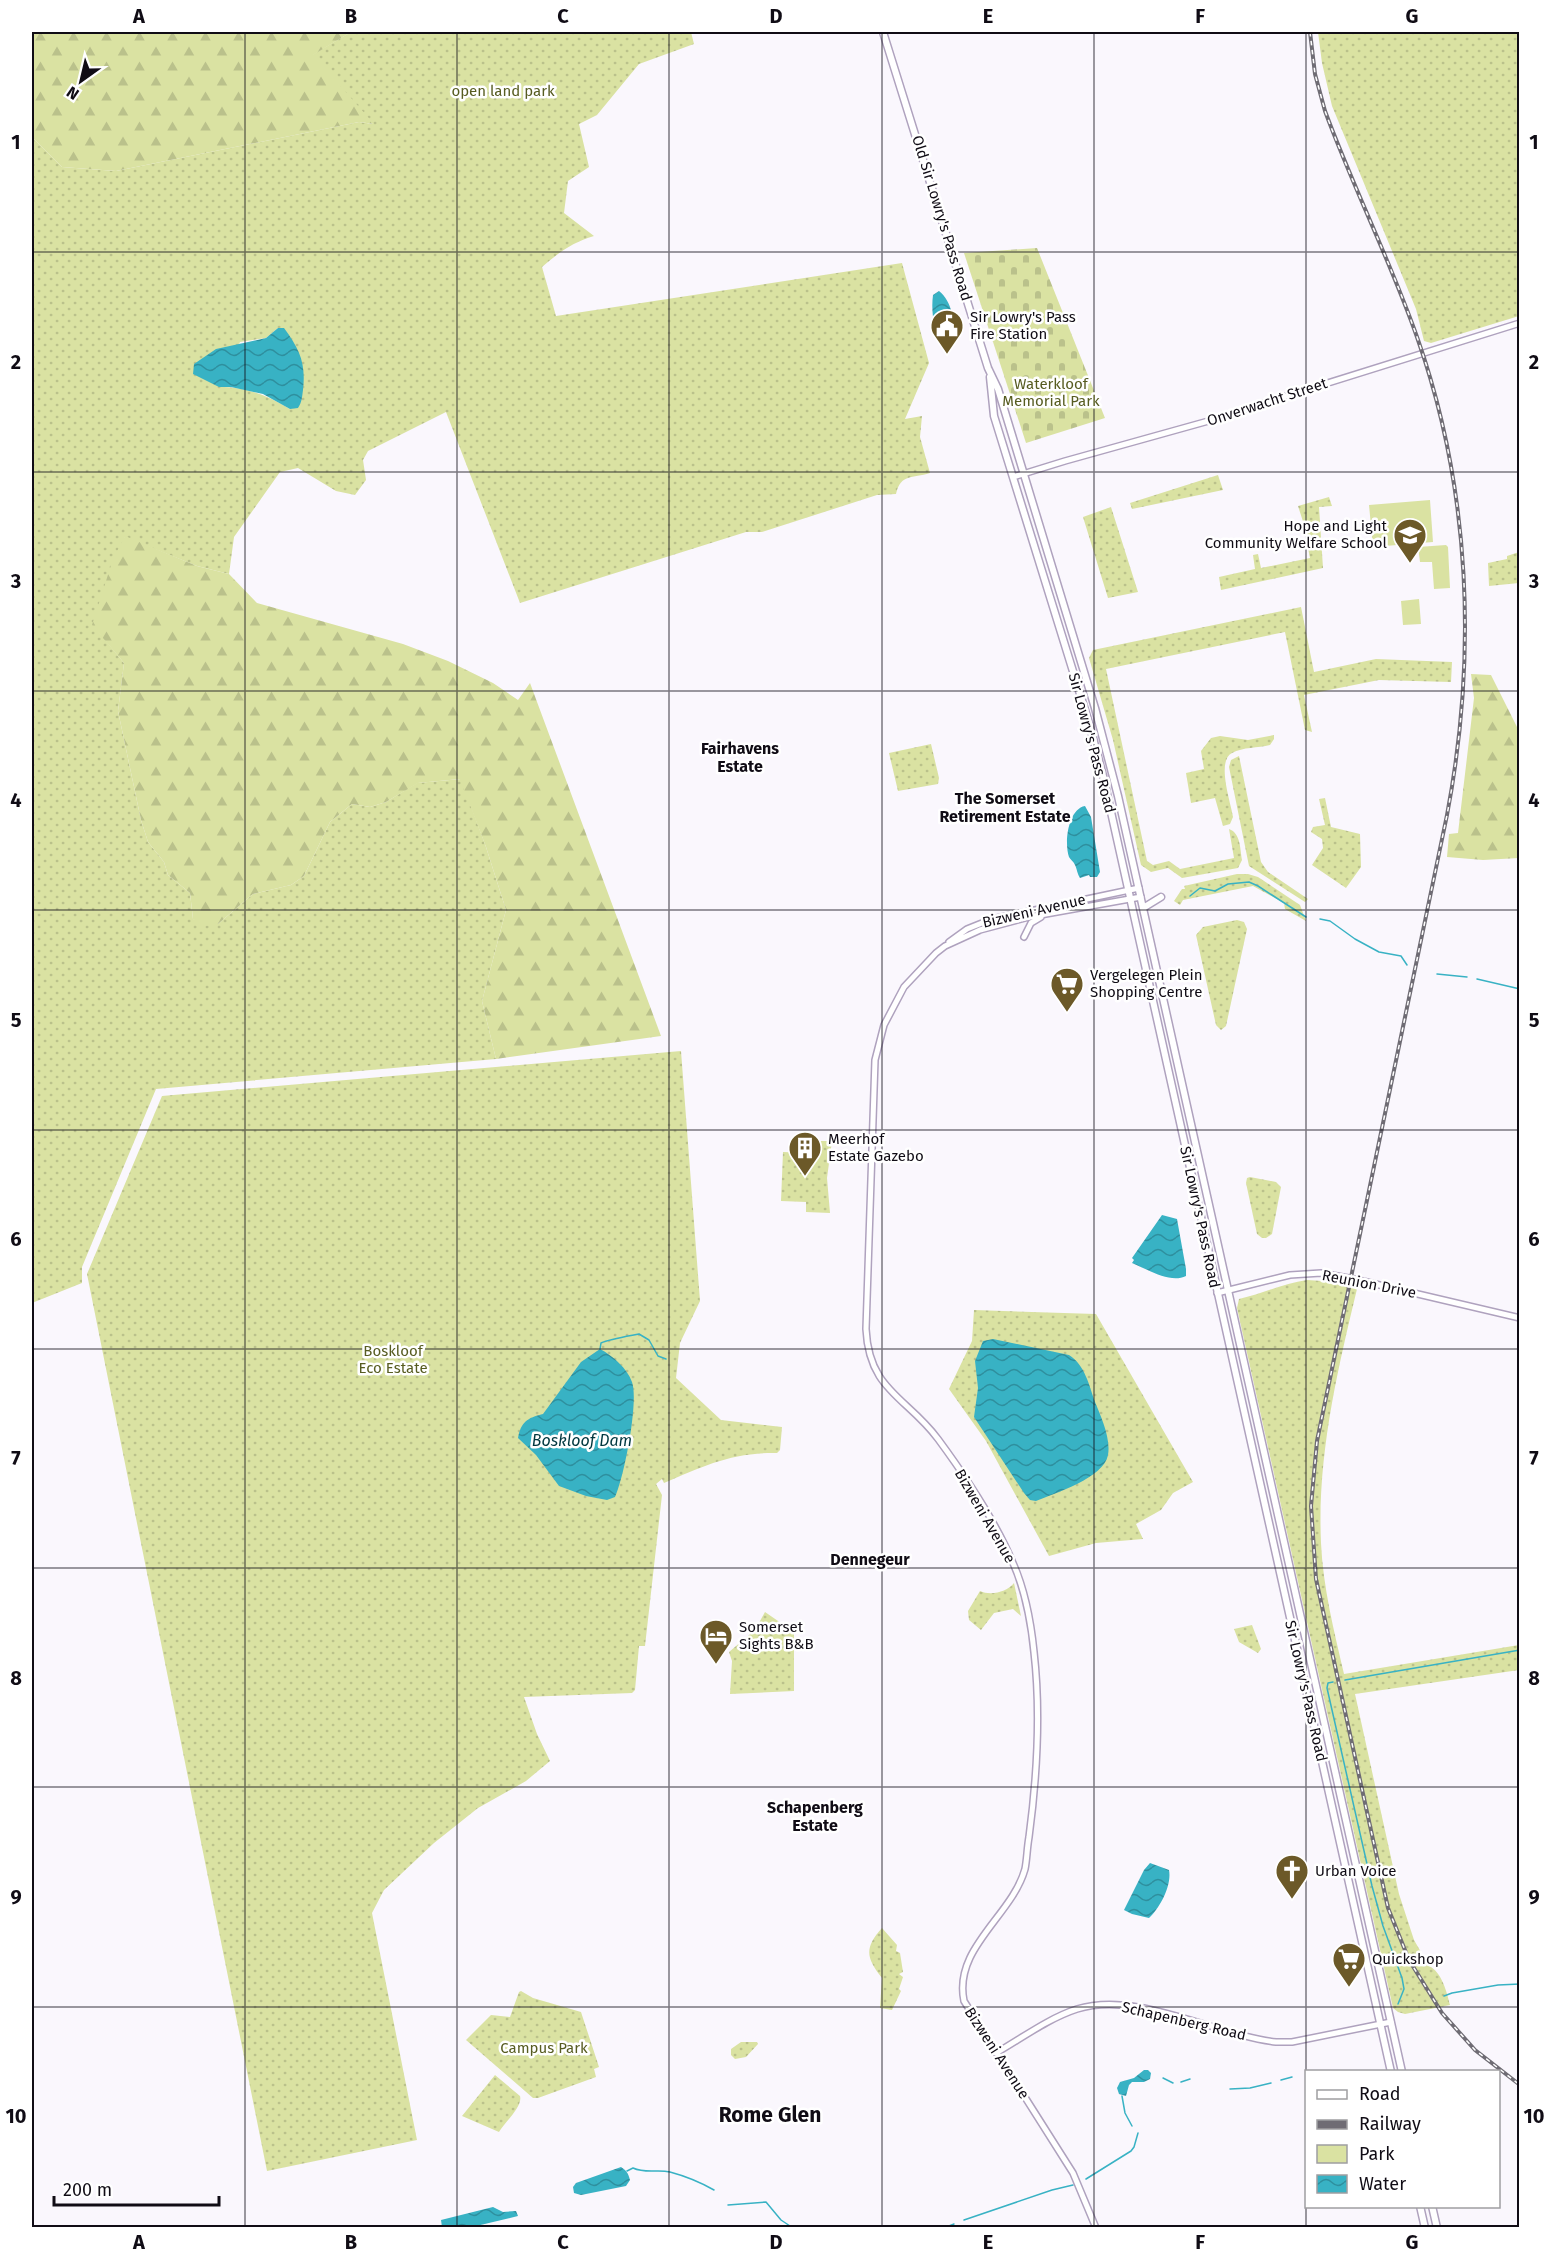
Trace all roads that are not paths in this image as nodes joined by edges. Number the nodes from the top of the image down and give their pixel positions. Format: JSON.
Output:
{"nodes":[{"id":1,"x":883,"y":32,"type":"edge"},
{"id":2,"x":1520,"y":322,"type":"edge"},
{"id":3,"x":988,"y":368,"type":"junction"},
{"id":4,"x":1023,"y":475,"type":"junction"},
{"id":5,"x":1013,"y":477,"type":"junction"},
{"id":6,"x":1076,"y":645,"type":"joint"},
{"id":7,"x":1139,"y":888,"type":"junction"},
{"id":8,"x":1128,"y":890,"type":"junction"},
{"id":9,"x":1141,"y":897,"type":"junction"},
{"id":10,"x":1161,"y":897,"type":"dead end"},
{"id":11,"x":1131,"y":898,"type":"junction"},
{"id":12,"x":1143,"y":908,"type":"junction"},
{"id":13,"x":1057,"y":913,"type":"junction"},
{"id":14,"x":1024,"y":937,"type":"dead end"},
{"id":15,"x":945,"y":946,"type":"junction"},
{"id":16,"x":1227,"y":1291,"type":"junction"},
{"id":17,"x":1217,"y":1293,"type":"junction"},
{"id":18,"x":1520,"y":1318,"type":"edge"},
{"id":19,"x":1391,"y":2022,"type":"junction"},
{"id":20,"x":1381,"y":2024,"type":"junction"},
{"id":21,"x":996,"y":2053,"type":"junction"},
{"id":22,"x":1391,"y":2070,"type":"edge"},
{"id":23,"x":1402,"y":2070,"type":"edge"},
{"id":24,"x":1420,"y":2208,"type":"edge"},
{"id":25,"x":1432,"y":2208,"type":"edge"},
{"id":26,"x":1096,"y":2228,"type":"edge"},
{"id":27,"x":1425,"y":2228,"type":"edge"},
{"id":28,"x":1437,"y":2228,"type":"edge"}],
"edges":[{"from":1,"to":3,"type":"main road","name":"Old Sir Lowry's Pass Road"},
{"from":2,"to":4,"type":"street","name":"Onverwacht Street"},
{"from":3,"to":4,"type":"main road","name":"Old Sir Lowry's Pass Road"},
{"from":3,"to":5,"type":"main road","name":"Sir Lowry's Pass Road"},
{"from":4,"to":5,"type":"street","name":"Onverwacht Street"},
{"from":4,"to":6,"type":"main road","name":"Old Sir Lowry's Pass Road"},
{"from":5,"to":8,"type":"main road","name":"Sir Lowry's Pass Road"},
{"from":6,"to":7,"type":"main road","name":"Sir Lowry's Pass Road"},
{"from":7,"to":8,"type":"street","name":"Bizweni Avenue"},
{"from":7,"to":9,"type":"main road","name":"Sir Lowry's Pass Road"},
{"from":8,"to":11,"type":"main road","name":"Sir Lowry's Pass Road"},
{"from":8,"to":15,"type":"street","name":"Bizweni Avenue"},
{"from":9,"to":11,"type":"street","name":"Bizweni Avenue"},
{"from":9,"to":12,"type":"main road","name":"Sir Lowry's Pass Road"},
{"from":10,"to":12,"type":"main road"},
{"from":11,"to":13,"type":"street","name":"Bizweni Avenue"},
{"from":11,"to":17,"type":"main road","name":"Sir Lowry's Pass Road"},
{"from":12,"to":16,"type":"main road","name":"Sir Lowry's Pass Road"},
{"from":13,"to":14,"type":"street"},
{"from":13,"to":15,"type":"street","name":"Bizweni Avenue"},
{"from":15,"to":21,"type":"street","name":"Bizweni Avenue"},
{"from":16,"to":17,"type":"street","name":"Reunion Drive"},
{"from":16,"to":18,"type":"street","name":"Reunion Drive"},
{"from":16,"to":19,"type":"main road","name":"Sir Lowry's Pass Road"},
{"from":17,"to":20,"type":"main road","name":"Sir Lowry's Pass Road"},
{"from":19,"to":20,"type":"street","name":"Schapenberg Road"},
{"from":19,"to":23,"type":"main road","name":"Sir Lowry's Pass Road"},
{"from":20,"to":21,"type":"street","name":"Schapenberg Road"},
{"from":20,"to":22,"type":"main road","name":"Sir Lowry's Pass Road"},
{"from":21,"to":26,"type":"street","name":"Bizweni Avenue"},
{"from":24,"to":27,"type":"main road"},
{"from":25,"to":28,"type":"main road"}]}
